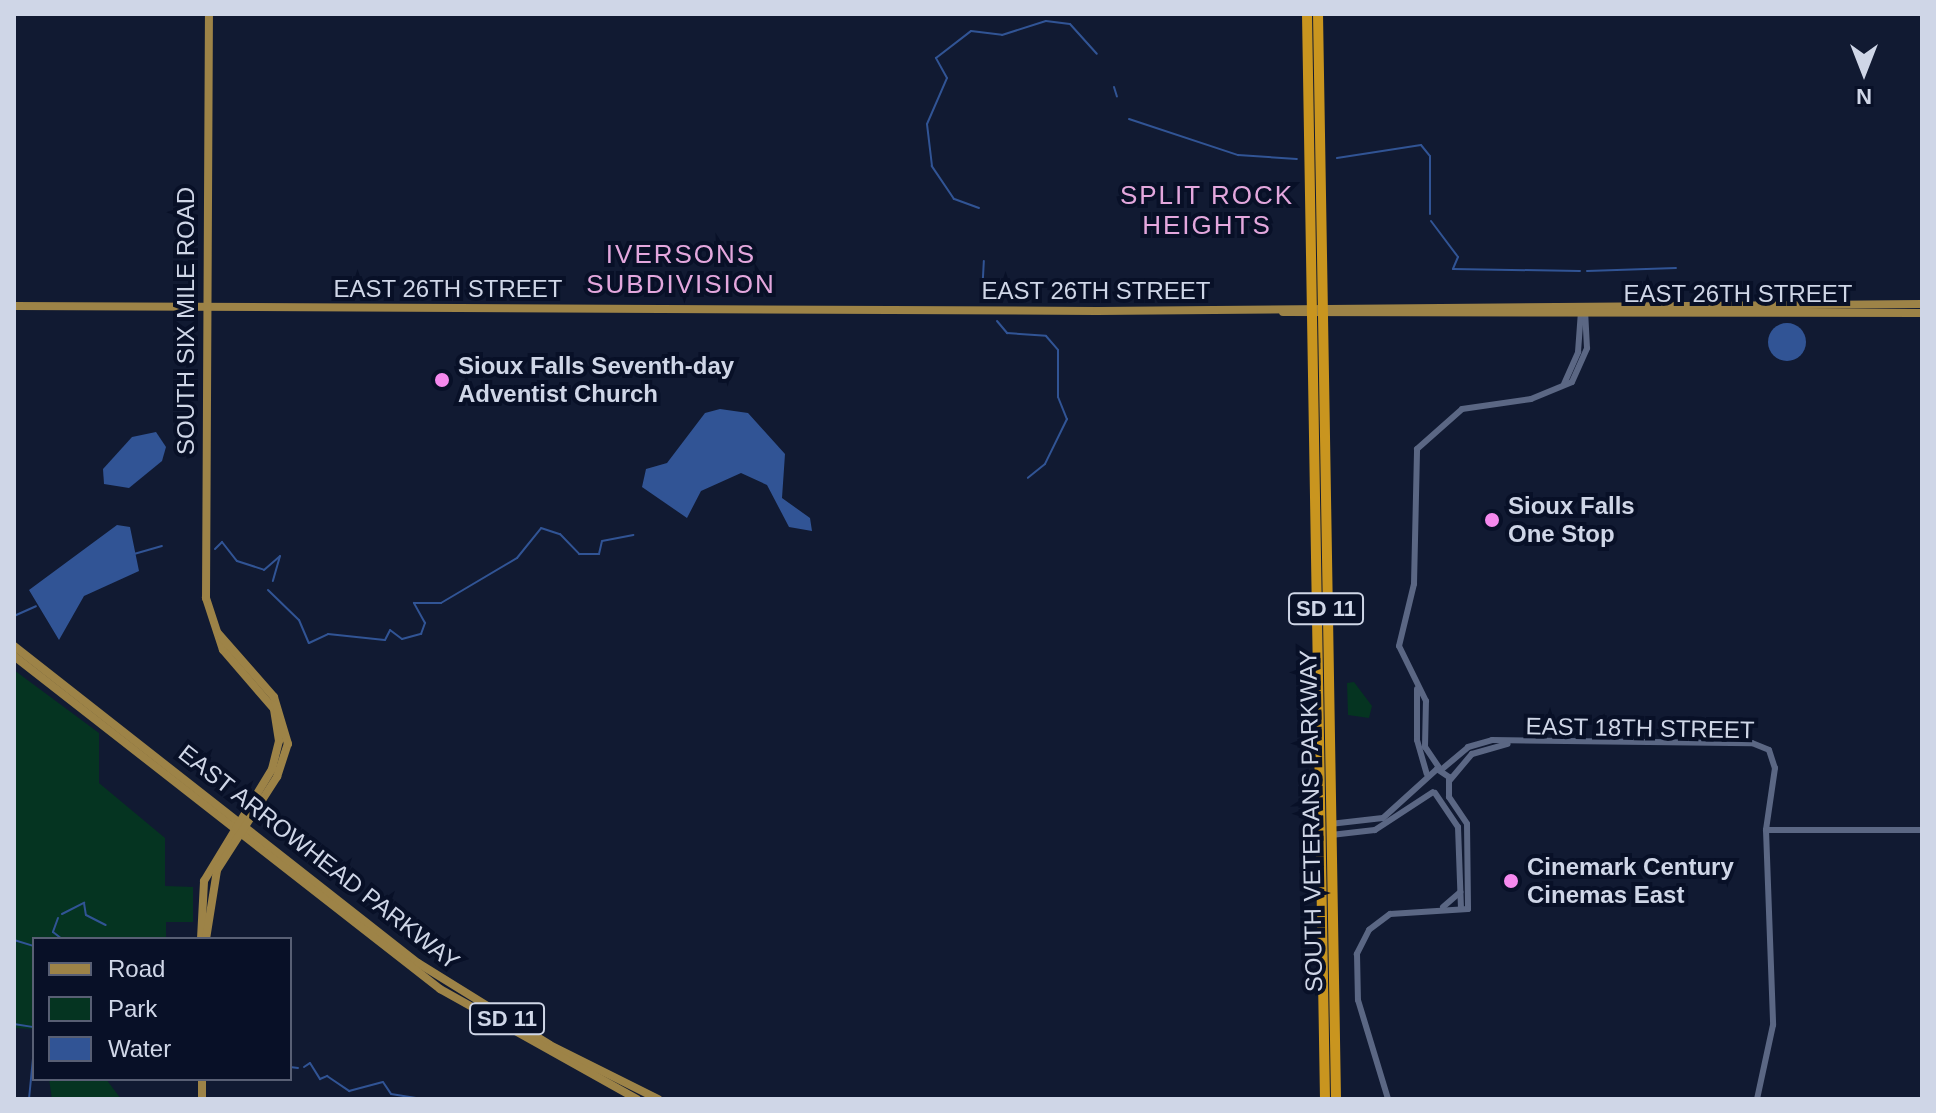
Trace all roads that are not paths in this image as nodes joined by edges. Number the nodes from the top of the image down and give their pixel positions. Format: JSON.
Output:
{"nodes":[{"id":1,"x":209,"y":14,"type":"edge"},
{"id":2,"x":1307,"y":14,"type":"edge"},
{"id":3,"x":1318,"y":14,"type":"edge"},
{"id":4,"x":1922,"y":304,"type":"edge"},
{"id":5,"x":14,"y":306,"type":"edge"},
{"id":6,"x":206,"y":306,"type":"junction"},
{"id":7,"x":1320,"y":312,"type":"junction"},
{"id":8,"x":1583,"y":312,"type":"junction"},
{"id":9,"x":1922,"y":313,"type":"edge"},
{"id":10,"x":14,"y":646,"type":"edge"},
{"id":11,"x":14,"y":656,"type":"edge"},
{"id":12,"x":1416,"y":685,"type":"junction"},
{"id":13,"x":1510,"y":743,"type":"junction"},
{"id":14,"x":1441,"y":770,"type":"junction"},
{"id":15,"x":1426,"y":778,"type":"junction"},
{"id":16,"x":1449,"y":783,"type":"junction"},
{"id":17,"x":1434,"y":792,"type":"junction"},
{"id":18,"x":1316,"y":829,"type":"junction"},
{"id":19,"x":1328,"y":829,"type":"junction"},
{"id":20,"x":238,"y":830,"type":"junction"},
{"id":21,"x":1766,"y":830,"type":"junction"},
{"id":22,"x":1922,"y":830,"type":"edge"},
{"id":23,"x":1462,"y":884,"type":"junction"},
{"id":24,"x":315,"y":896,"type":"junction"},
{"id":25,"x":1434,"y":909,"type":"junction"},
{"id":26,"x":1465,"y":909,"type":"junction"},
{"id":27,"x":365,"y":923,"type":"junction"},
{"id":28,"x":203,"y":937,"type":"edge"},
{"id":29,"x":440,"y":989,"type":"junction"},
{"id":30,"x":525,"y":1030,"type":"junction"},
{"id":31,"x":637,"y":1099,"type":"edge"},
{"id":32,"x":658,"y":1099,"type":"edge"},
{"id":33,"x":1325,"y":1099,"type":"edge"},
{"id":34,"x":1336,"y":1099,"type":"edge"},
{"id":35,"x":1388,"y":1099,"type":"edge"},
{"id":36,"x":1757,"y":1099,"type":"edge"}],
"edges":[{"from":1,"to":6,"type":"main road","name":"SOUTH SIX MILE ROAD"},
{"from":2,"to":7,"type":"highway","name":"SOUTH VETERANS PARKWAY","number":"SD 11"},
{"from":3,"to":7,"type":"highway","name":"SOUTH VETERANS PARKWAY","number":"SD 11"},
{"from":4,"to":8,"type":"main road","name":"EAST 26TH STREET"},
{"from":5,"to":6,"type":"main road","name":"EAST 26TH STREET"},
{"from":6,"to":7,"type":"main road","name":"EAST 26TH STREET"},
{"from":6,"to":20,"type":"main road","name":"SOUTH SIX MILE ROAD"},
{"from":7,"to":8,"type":"main road","name":"EAST 26TH STREET"},
{"from":7,"to":18,"type":"highway","name":"SOUTH VETERANS PARKWAY","number":"SD 11"},
{"from":7,"to":19,"type":"highway","name":"SOUTH VETERANS PARKWAY","number":"SD 11"},
{"from":8,"to":9,"type":"main road","name":"EAST 26TH STREET"},
{"from":8,"to":12,"type":"street"},
{"from":10,"to":20,"type":"main road","name":"EAST ARROWHEAD PARKWAY","number":"SD 11"},
{"from":11,"to":20,"type":"main road","name":"EAST ARROWHEAD PARKWAY","number":"SD 11"},
{"from":12,"to":14,"type":"street"},
{"from":12,"to":15,"type":"street"},
{"from":13,"to":14,"type":"street","name":"EAST 18TH STREET"},
{"from":13,"to":16,"type":"street","name":"EAST 18TH STREET"},
{"from":13,"to":21,"type":"street","name":"EAST 18TH STREET"},
{"from":14,"to":15,"type":"street","name":"EAST 18TH STREET"},
{"from":14,"to":16,"type":"street"},
{"from":15,"to":17,"type":"street"},
{"from":15,"to":19,"type":"street","name":"EAST 18TH STREET"},
{"from":16,"to":17,"type":"street","name":"EAST 18TH STREET"},
{"from":16,"to":26,"type":"street"},
{"from":17,"to":19,"type":"street","name":"EAST 18TH STREET"},
{"from":17,"to":23,"type":"street"},
{"from":18,"to":19,"type":"street","name":"EAST 18TH STREET"},
{"from":18,"to":33,"type":"highway","name":"SOUTH VETERANS PARKWAY","number":"SD 11"},
{"from":19,"to":34,"type":"highway","name":"SOUTH VETERANS PARKWAY","number":"SD 11"},
{"from":20,"to":24,"type":"main road","name":"EAST ARROWHEAD PARKWAY","number":"SD 11"},
{"from":20,"to":27,"type":"main road","name":"EAST ARROWHEAD PARKWAY","number":"SD 11"},
{"from":20,"to":28,"type":"main road","name":"SOUTH SIX MILE ROAD"},
{"from":21,"to":22,"type":"street"},
{"from":21,"to":36,"type":"street"},
{"from":23,"to":25,"type":"street"},
{"from":23,"to":26,"type":"street"},
{"from":24,"to":27,"type":"main road"},
{"from":24,"to":29,"type":"main road","name":"EAST ARROWHEAD PARKWAY","number":"SD 11"},
{"from":25,"to":26,"type":"street"},
{"from":25,"to":35,"type":"street"},
{"from":27,"to":30,"type":"main road","name":"EAST ARROWHEAD PARKWAY","number":"SD 11"},
{"from":29,"to":30,"type":"main road"},
{"from":29,"to":31,"type":"main road","name":"EAST ARROWHEAD PARKWAY","number":"SD 11"},
{"from":30,"to":32,"type":"main road","name":"EAST ARROWHEAD PARKWAY","number":"SD 11"}]}
